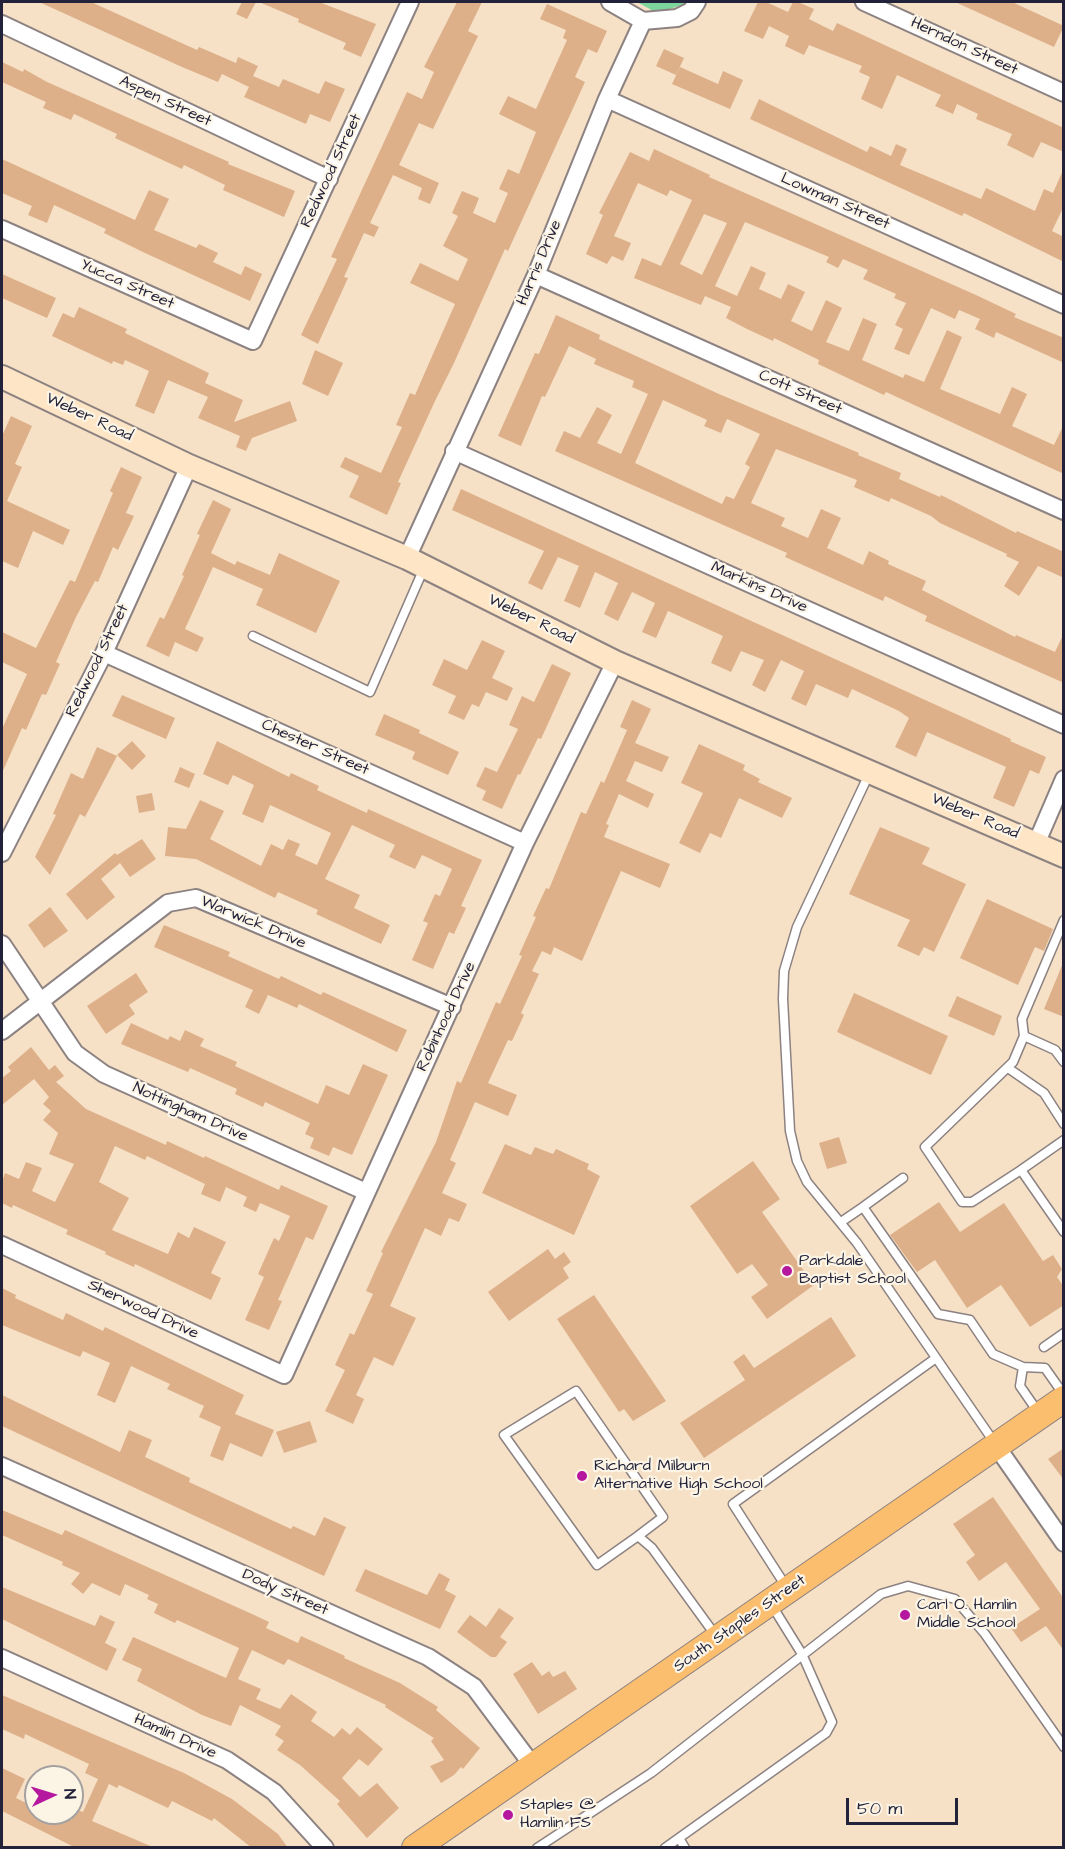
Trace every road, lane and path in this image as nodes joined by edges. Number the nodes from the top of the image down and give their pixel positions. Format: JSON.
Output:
{"nodes":[{"id":1,"x":410,"y":2,"type":"edge"},
{"id":2,"x":610,"y":2,"type":"edge"},
{"id":3,"x":697,"y":2,"type":"edge"},
{"id":4,"x":864,"y":2,"type":"edge"},
{"id":5,"x":643,"y":21,"type":"junction"},
{"id":6,"x":2,"y":24,"type":"edge"},
{"id":7,"x":1064,"y":93,"type":"edge"},
{"id":8,"x":607,"y":99,"type":"junction"},
{"id":9,"x":329,"y":179,"type":"junction"},
{"id":10,"x":2,"y":229,"type":"edge"},
{"id":11,"x":537,"y":275,"type":"junction"},
{"id":12,"x":1064,"y":305,"type":"edge"},
{"id":13,"x":253,"y":341,"type":"joint"},
{"id":14,"x":2,"y":377,"type":"edge"},
{"id":15,"x":454,"y":451,"type":"junction"},
{"id":16,"x":189,"y":466,"type":"junction"},
{"id":17,"x":1064,"y":511,"type":"edge"},
{"id":18,"x":416,"y":563,"type":"junction"},
{"id":19,"x":254,"y":636,"type":"dead end"},
{"id":20,"x":104,"y":653,"type":"junction"},
{"id":21,"x":615,"y":662,"type":"junction"},
{"id":22,"x":1064,"y":725,"type":"edge"},
{"id":23,"x":870,"y":772,"type":"junction"},
{"id":24,"x":1064,"y":779,"type":"edge"},
{"id":25,"x":525,"y":843,"type":"junction"},
{"id":26,"x":1036,"y":844,"type":"junction"},
{"id":27,"x":2,"y":853,"type":"edge"},
{"id":28,"x":1064,"y":856,"type":"edge"},
{"id":29,"x":1064,"y":920,"type":"edge"},
{"id":30,"x":2,"y":944,"type":"edge"},
{"id":31,"x":40,"y":1000,"type":"junction"},
{"id":32,"x":452,"y":1007,"type":"junction"},
{"id":33,"x":2,"y":1031,"type":"edge"},
{"id":34,"x":1024,"y":1036,"type":"junction"},
{"id":35,"x":1064,"y":1062,"type":"edge"},
{"id":36,"x":1008,"y":1068,"type":"junction"},
{"id":37,"x":1064,"y":1124,"type":"edge"},
{"id":38,"x":1064,"y":1140,"type":"edge"},
{"id":39,"x":1021,"y":1170,"type":"junction"},
{"id":40,"x":903,"y":1178,"type":"dead end"},
{"id":41,"x":366,"y":1192,"type":"junction"},
{"id":42,"x":863,"y":1207,"type":"junction"},
{"id":43,"x":841,"y":1222,"type":"junction"},
{"id":44,"x":1064,"y":1232,"type":"edge"},
{"id":45,"x":2,"y":1245,"type":"edge"},
{"id":46,"x":1064,"y":1333,"type":"edge"},
{"id":47,"x":1044,"y":1347,"type":"dead end"},
{"id":48,"x":936,"y":1358,"type":"junction"},
{"id":49,"x":1023,"y":1367,"type":"junction"},
{"id":50,"x":284,"y":1375,"type":"joint"},
{"id":51,"x":1064,"y":1397,"type":"edge"},
{"id":52,"x":1040,"y":1416,"type":"junction"},
{"id":53,"x":998,"y":1447,"type":"junction"},
{"id":54,"x":2,"y":1466,"type":"edge"},
{"id":55,"x":638,"y":1536,"type":"junction"},
{"id":56,"x":1064,"y":1544,"type":"edge"},
{"id":57,"x":780,"y":1597,"type":"junction"},
{"id":58,"x":718,"y":1639,"type":"junction"},
{"id":59,"x":802,"y":1654,"type":"junction"},
{"id":60,"x":2,"y":1658,"type":"edge"},
{"id":61,"x":1064,"y":1747,"type":"edge"},
{"id":62,"x":533,"y":1766,"type":"junction"},
{"id":63,"x":679,"y":1838,"type":"junction"},
{"id":64,"x":325,"y":1848,"type":"edge"},
{"id":65,"x":415,"y":1848,"type":"edge"},
{"id":66,"x":537,"y":1848,"type":"edge"},
{"id":67,"x":664,"y":1848,"type":"edge"},
{"id":68,"x":685,"y":1848,"type":"edge"}],
"edges":[{"from":1,"to":9,"type":"street","name":"Redwood Street"},
{"from":2,"to":5,"type":"street"},
{"from":3,"to":5,"type":"street"},
{"from":4,"to":7,"type":"street","name":"Herndon Street"},
{"from":5,"to":8,"type":"street","name":"Harris Drive"},
{"from":6,"to":9,"type":"street","name":"Aspen Street"},
{"from":8,"to":11,"type":"street","name":"Harris Drive"},
{"from":8,"to":12,"type":"street","name":"Lowman Street"},
{"from":9,"to":13,"type":"street","name":"Redwood Street"},
{"from":10,"to":13,"type":"street","name":"Yucca Street"},
{"from":11,"to":15,"type":"street","name":"Harris Drive"},
{"from":11,"to":17,"type":"street","name":"Cott Street"},
{"from":14,"to":16,"type":"main road","name":"Weber Road"},
{"from":15,"to":18,"type":"street","name":"Harris Drive"},
{"from":15,"to":22,"type":"street","name":"Markins Drive"},
{"from":16,"to":18,"type":"main road","name":"Weber Road"},
{"from":16,"to":20,"type":"street","name":"Redwood Street"},
{"from":18,"to":19,"type":"lane"},
{"from":18,"to":21,"type":"main road","name":"Weber Road"},
{"from":20,"to":25,"type":"street","name":"Chester Street"},
{"from":20,"to":27,"type":"street","name":"Redwood Street"},
{"from":21,"to":23,"type":"main road","name":"Weber Road"},
{"from":21,"to":25,"type":"street","name":"Robinhood Drive"},
{"from":23,"to":26,"type":"main road","name":"Weber Road"},
{"from":23,"to":43,"type":"lane"},
{"from":24,"to":26,"type":"street"},
{"from":25,"to":32,"type":"street","name":"Robinhood Drive"},
{"from":26,"to":28,"type":"main road","name":"Weber Road"},
{"from":29,"to":34,"type":"lane"},
{"from":30,"to":31,"type":"street"},
{"from":31,"to":32,"type":"street","name":"Warwick Drive"},
{"from":31,"to":33,"type":"street"},
{"from":31,"to":41,"type":"street","name":"Nottingham Drive"},
{"from":32,"to":41,"type":"street","name":"Robinhood Drive"},
{"from":34,"to":35,"type":"lane"},
{"from":34,"to":36,"type":"lane"},
{"from":36,"to":37,"type":"lane"},
{"from":36,"to":39,"type":"lane"},
{"from":38,"to":39,"type":"lane"},
{"from":39,"to":44,"type":"lane"},
{"from":40,"to":42,"type":"lane"},
{"from":41,"to":50,"type":"street","name":"Robinhood Drive"},
{"from":42,"to":43,"type":"lane"},
{"from":42,"to":49,"type":"lane"},
{"from":43,"to":48,"type":"lane"},
{"from":45,"to":50,"type":"street","name":"Sherwood Drive"},
{"from":46,"to":47,"type":"lane"},
{"from":48,"to":53,"type":"lane"},
{"from":48,"to":57,"type":"lane"},
{"from":49,"to":51,"type":"lane"},
{"from":49,"to":52,"type":"lane"},
{"from":51,"to":52,"type":"main road","name":"South Staples Street"},
{"from":52,"to":53,"type":"main road","name":"South Staples Street"},
{"from":53,"to":56,"type":"street"},
{"from":53,"to":57,"type":"main road","name":"South Staples Street"},
{"from":54,"to":62,"type":"street","name":"Dody Street"},
{"from":55,"to":55,"type":"lane"},
{"from":55,"to":58,"type":"lane"},
{"from":57,"to":58,"type":"main road","name":"South Staples Street"},
{"from":57,"to":59,"type":"lane"},
{"from":58,"to":62,"type":"main road","name":"South Staples Street"},
{"from":59,"to":61,"type":"lane"},
{"from":59,"to":63,"type":"lane"},
{"from":59,"to":66,"type":"lane"},
{"from":60,"to":64,"type":"street","name":"Hamlin Drive"},
{"from":62,"to":65,"type":"main road","name":"South Staples Street"},
{"from":63,"to":67,"type":"lane"},
{"from":63,"to":68,"type":"lane"}]}
